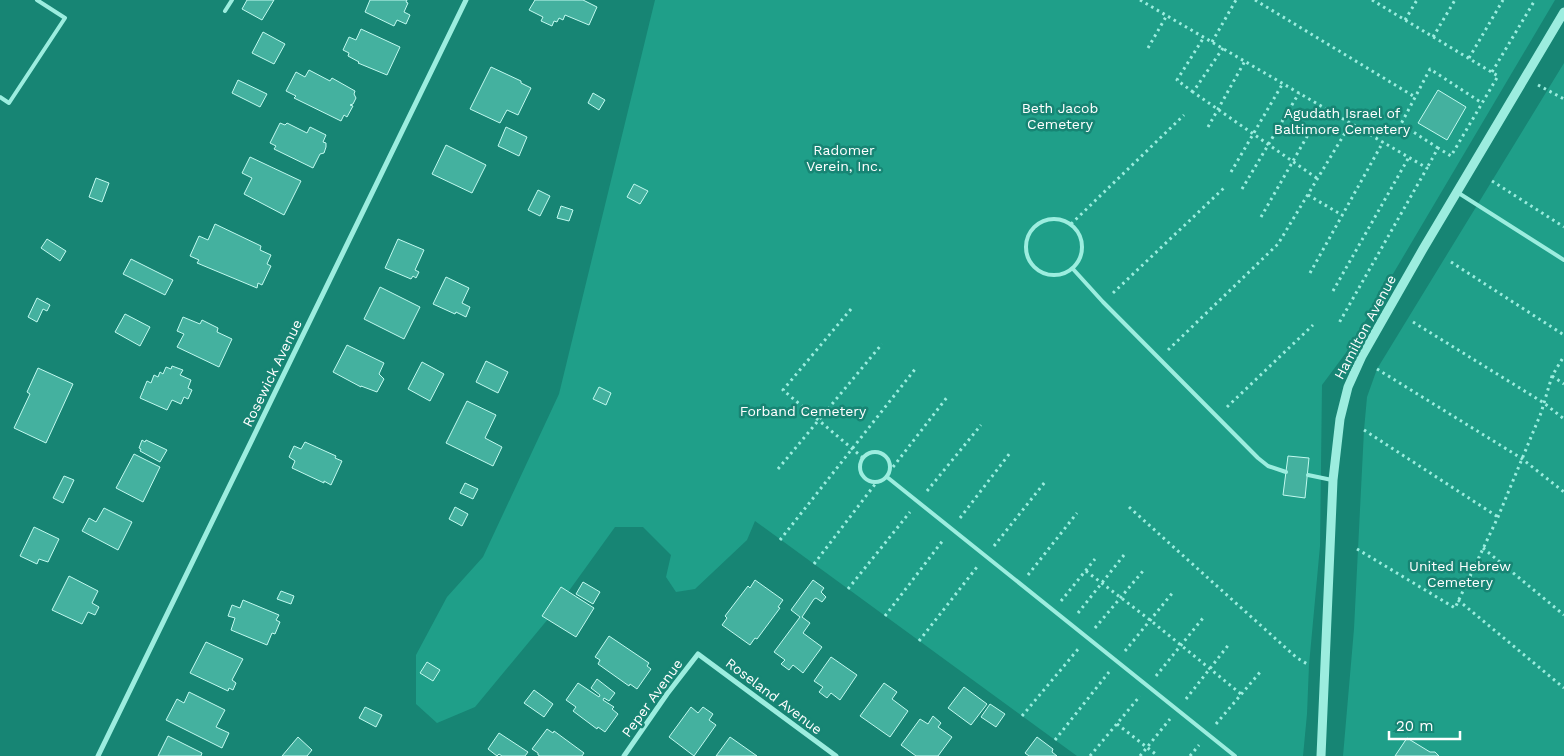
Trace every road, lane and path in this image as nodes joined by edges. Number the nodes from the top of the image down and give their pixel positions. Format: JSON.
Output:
{"nodes":[{"id":1,"x":37,"y":0,"type":"edge"},
{"id":2,"x":232,"y":0,"type":"edge"},
{"id":3,"x":466,"y":0,"type":"edge"},
{"id":4,"x":1140,"y":0,"type":"edge"},
{"id":5,"x":1236,"y":0,"type":"edge"},
{"id":6,"x":1255,"y":0,"type":"edge"},
{"id":7,"x":1372,"y":0,"type":"edge"},
{"id":8,"x":1417,"y":0,"type":"edge"},
{"id":9,"x":1454,"y":0,"type":"edge"},
{"id":10,"x":1503,"y":0,"type":"edge"},
{"id":11,"x":1535,"y":0,"type":"edge"},
{"id":12,"x":225,"y":12,"type":"dead end"},
{"id":13,"x":1564,"y":12,"type":"edge"},
{"id":14,"x":1167,"y":16,"type":"junction"},
{"id":15,"x":1405,"y":20,"type":"junction"},
{"id":16,"x":1204,"y":37,"type":"junction"},
{"id":17,"x":1433,"y":37,"type":"junction"},
{"id":18,"x":1212,"y":42,"type":"junction"},
{"id":19,"x":1148,"y":48,"type":"dead end"},
{"id":20,"x":1223,"y":48,"type":"junction"},
{"id":21,"x":1468,"y":58,"type":"junction"},
{"id":22,"x":1245,"y":61,"type":"junction"},
{"id":23,"x":1492,"y":72,"type":"junction"},
{"id":24,"x":1525,"y":77,"type":"junction"},
{"id":25,"x":1283,"y":83,"type":"junction"},
{"id":26,"x":1193,"y":92,"type":"junction"},
{"id":27,"x":1299,"y":93,"type":"junction"},
{"id":28,"x":0,"y":97,"type":"edge"},
{"id":29,"x":1416,"y":97,"type":"junction"},
{"id":30,"x":1564,"y":99,"type":"edge"},
{"id":31,"x":1482,"y":103,"type":"junction"},
{"id":32,"x":1218,"y":109,"type":"junction"},
{"id":33,"x":1184,"y":116,"type":"dead end"},
{"id":34,"x":1352,"y":124,"type":"junction"},
{"id":35,"x":1208,"y":127,"type":"dead end"},
{"id":36,"x":1253,"y":133,"type":"junction"},
{"id":37,"x":1309,"y":133,"type":"dead end"},
{"id":38,"x":1383,"y":142,"type":"junction"},
{"id":39,"x":1269,"y":145,"type":"junction"},
{"id":40,"x":1438,"y":148,"type":"junction"},
{"id":41,"x":1409,"y":157,"type":"junction"},
{"id":42,"x":1293,"y":161,"type":"junction"},
{"id":43,"x":1427,"y":168,"type":"junction"},
{"id":44,"x":1231,"y":172,"type":"dead end"},
{"id":45,"x":1318,"y":179,"type":"junction"},
{"id":46,"x":1492,"y":181,"type":"dead end"},
{"id":47,"x":1225,"y":188,"type":"dead end"},
{"id":48,"x":1242,"y":189,"type":"dead end"},
{"id":49,"x":1457,"y":192,"type":"junction"},
{"id":50,"x":1308,"y":195,"type":"junction"},
{"id":51,"x":1342,"y":215,"type":"junction"},
{"id":52,"x":1261,"y":217,"type":"dead end"},
{"id":53,"x":1071,"y":224,"type":"junction"},
{"id":54,"x":1564,"y":227,"type":"edge"},
{"id":55,"x":1564,"y":260,"type":"edge"},
{"id":56,"x":1451,"y":262,"type":"dead end"},
{"id":57,"x":1072,"y":269,"type":"junction"},
{"id":58,"x":1310,"y":273,"type":"dead end"},
{"id":59,"x":1333,"y":291,"type":"dead end"},
{"id":60,"x":1103,"y":302,"type":"junction"},
{"id":61,"x":851,"y":309,"type":"dead end"},
{"id":62,"x":1413,"y":322,"type":"dead end"},
{"id":63,"x":1339,"y":323,"type":"dead end"},
{"id":64,"x":1313,"y":325,"type":"dead end"},
{"id":65,"x":1564,"y":335,"type":"edge"},
{"id":66,"x":882,"y":344,"type":"dead end"},
{"id":67,"x":1564,"y":356,"type":"edge"},
{"id":68,"x":1159,"y":359,"type":"junction"},
{"id":69,"x":916,"y":368,"type":"dead end"},
{"id":70,"x":1377,"y":369,"type":"dead end"},
{"id":71,"x":1552,"y":376,"type":"junction"},
{"id":72,"x":1564,"y":384,"type":"edge"},
{"id":73,"x":948,"y":396,"type":"dead end"},
{"id":74,"x":1544,"y":403,"type":"junction"},
{"id":75,"x":1217,"y":416,"type":"junction"},
{"id":76,"x":1564,"y":419,"type":"edge"},
{"id":77,"x":819,"y":420,"type":"junction"},
{"id":78,"x":1364,"y":430,"type":"dead end"},
{"id":79,"x":852,"y":448,"type":"junction"},
{"id":80,"x":862,"y":458,"type":"junction"},
{"id":81,"x":1521,"y":458,"type":"junction"},
{"id":82,"x":778,"y":469,"type":"dead end"},
{"id":83,"x":1286,"y":472,"type":"dead end"},
{"id":84,"x":888,"y":474,"type":"junction"},
{"id":85,"x":1308,"y":475,"type":"dead end"},
{"id":86,"x":1333,"y":480,"type":"junction"},
{"id":87,"x":876,"y":483,"type":"junction"},
{"id":88,"x":1564,"y":492,"type":"edge"},
{"id":89,"x":1130,"y":507,"type":"dead end"},
{"id":90,"x":1077,"y":513,"type":"dead end"},
{"id":91,"x":1498,"y":517,"type":"junction"},
{"id":92,"x":780,"y":540,"type":"dead end"},
{"id":93,"x":1483,"y":548,"type":"junction"},
{"id":94,"x":1357,"y":549,"type":"dead end"},
{"id":95,"x":1124,"y":555,"type":"dead end"},
{"id":96,"x":1095,"y":559,"type":"dead end"},
{"id":97,"x":814,"y":564,"type":"dead end"},
{"id":98,"x":1086,"y":571,"type":"junction"},
{"id":99,"x":1102,"y":583,"type":"junction"},
{"id":100,"x":1021,"y":584,"type":"junction"},
{"id":101,"x":1458,"y":600,"type":"junction"},
{"id":102,"x":1053,"y":610,"type":"junction"},
{"id":103,"x":1564,"y":615,"type":"edge"},
{"id":104,"x":1070,"y":624,"type":"junction"},
{"id":105,"x":698,"y":654,"type":"joint"},
{"id":106,"x":1325,"y":668,"type":"junction"},
{"id":107,"x":1261,"y":671,"type":"dead end"},
{"id":108,"x":1564,"y":688,"type":"edge"},
{"id":109,"x":1241,"y":694,"type":"junction"},
{"id":110,"x":1117,"y":724,"type":"dead end"},
{"id":111,"x":1208,"y":734,"type":"junction"},
{"id":112,"x":98,"y":756,"type":"edge"},
{"id":113,"x":624,"y":756,"type":"edge"},
{"id":114,"x":836,"y":756,"type":"edge"},
{"id":115,"x":1158,"y":756,"type":"edge"},
{"id":116,"x":1190,"y":756,"type":"edge"},
{"id":117,"x":1235,"y":756,"type":"edge"},
{"id":118,"x":1321,"y":756,"type":"edge"}],
"edges":[{"from":1,"to":28,"type":"lane"},
{"from":2,"to":12,"type":"lane"},
{"from":3,"to":112,"type":"street","name":"Rosewick Avenue"},
{"from":4,"to":14,"type":"path"},
{"from":5,"to":18,"type":"path"},
{"from":6,"to":29,"type":"path"},
{"from":7,"to":15,"type":"path"},
{"from":8,"to":15,"type":"path"},
{"from":9,"to":17,"type":"path"},
{"from":10,"to":21,"type":"path"},
{"from":11,"to":23,"type":"path"},
{"from":13,"to":24,"type":"street","name":"Hamilton Avenue"},
{"from":14,"to":16,"type":"path"},
{"from":14,"to":19,"type":"path"},
{"from":15,"to":17,"type":"path"},
{"from":16,"to":18,"type":"path"},
{"from":16,"to":26,"type":"path"},
{"from":17,"to":21,"type":"path"},
{"from":18,"to":20,"type":"path"},
{"from":20,"to":22,"type":"path"},
{"from":20,"to":26,"type":"path"},
{"from":21,"to":23,"type":"path"},
{"from":22,"to":25,"type":"path"},
{"from":22,"to":32,"type":"path"},
{"from":23,"to":31,"type":"path"},
{"from":24,"to":30,"type":"path"},
{"from":24,"to":49,"type":"street","name":"Hamilton Avenue"},
{"from":25,"to":27,"type":"path"},
{"from":25,"to":36,"type":"path"},
{"from":26,"to":32,"type":"path"},
{"from":27,"to":34,"type":"path"},
{"from":27,"to":39,"type":"path"},
{"from":29,"to":31,"type":"path"},
{"from":29,"to":40,"type":"path"},
{"from":31,"to":40,"type":"path"},
{"from":32,"to":35,"type":"path"},
{"from":32,"to":36,"type":"path"},
{"from":33,"to":53,"type":"path"},
{"from":34,"to":38,"type":"path"},
{"from":34,"to":45,"type":"path"},
{"from":36,"to":39,"type":"path"},
{"from":36,"to":44,"type":"path"},
{"from":37,"to":42,"type":"path"},
{"from":38,"to":41,"type":"path"},
{"from":38,"to":51,"type":"path"},
{"from":39,"to":42,"type":"path"},
{"from":39,"to":48,"type":"path"},
{"from":40,"to":43,"type":"path"},
{"from":41,"to":43,"type":"path"},
{"from":41,"to":59,"type":"path"},
{"from":42,"to":45,"type":"path"},
{"from":42,"to":52,"type":"path"},
{"from":43,"to":63,"type":"path"},
{"from":45,"to":50,"type":"path"},
{"from":46,"to":54,"type":"path"},
{"from":47,"to":60,"type":"path"},
{"from":49,"to":55,"type":"lane"},
{"from":49,"to":86,"type":"street","name":"Hamilton Avenue"},
{"from":50,"to":51,"type":"path"},
{"from":50,"to":68,"type":"path"},
{"from":51,"to":58,"type":"path"},
{"from":53,"to":57,"type":"lane"},
{"from":53,"to":57,"type":"lane"},
{"from":56,"to":65,"type":"path"},
{"from":57,"to":60,"type":"lane"},
{"from":60,"to":68,"type":"lane"},
{"from":61,"to":77,"type":"path"},
{"from":62,"to":74,"type":"path"},
{"from":64,"to":75,"type":"path"},
{"from":66,"to":77,"type":"path"},
{"from":67,"to":71,"type":"path"},
{"from":68,"to":75,"type":"lane"},
{"from":69,"to":79,"type":"path"},
{"from":70,"to":81,"type":"path"},
{"from":71,"to":72,"type":"path"},
{"from":71,"to":74,"type":"path"},
{"from":73,"to":84,"type":"path"},
{"from":74,"to":76,"type":"path"},
{"from":74,"to":81,"type":"path"},
{"from":75,"to":83,"type":"lane"},
{"from":77,"to":79,"type":"path"},
{"from":77,"to":82,"type":"path"},
{"from":78,"to":91,"type":"path"},
{"from":79,"to":80,"type":"path"},
{"from":79,"to":92,"type":"path"},
{"from":80,"to":84,"type":"lane"},
{"from":80,"to":87,"type":"lane"},
{"from":81,"to":88,"type":"path"},
{"from":81,"to":91,"type":"path"},
{"from":84,"to":87,"type":"lane"},
{"from":84,"to":100,"type":"lane"},
{"from":85,"to":86,"type":"lane"},
{"from":86,"to":106,"type":"street","name":"Hamilton Avenue"},
{"from":87,"to":97,"type":"path"},
{"from":89,"to":106,"type":"path"},
{"from":90,"to":100,"type":"path"},
{"from":91,"to":93,"type":"path"},
{"from":93,"to":101,"type":"path"},
{"from":93,"to":103,"type":"path"},
{"from":94,"to":101,"type":"path"},
{"from":95,"to":99,"type":"path"},
{"from":96,"to":98,"type":"path"},
{"from":98,"to":99,"type":"path"},
{"from":98,"to":102,"type":"path"},
{"from":99,"to":104,"type":"path"},
{"from":99,"to":109,"type":"path"},
{"from":100,"to":102,"type":"lane"},
{"from":101,"to":108,"type":"path"},
{"from":102,"to":104,"type":"lane"},
{"from":104,"to":111,"type":"lane"},
{"from":105,"to":113,"type":"street","name":"Peper Avenue"},
{"from":105,"to":114,"type":"street","name":"Roseland Avenue"},
{"from":106,"to":118,"type":"street","name":"Hamilton Avenue"},
{"from":107,"to":109,"type":"path"},
{"from":109,"to":111,"type":"path"},
{"from":110,"to":115,"type":"path"},
{"from":111,"to":116,"type":"path"},
{"from":111,"to":117,"type":"lane"}]}
